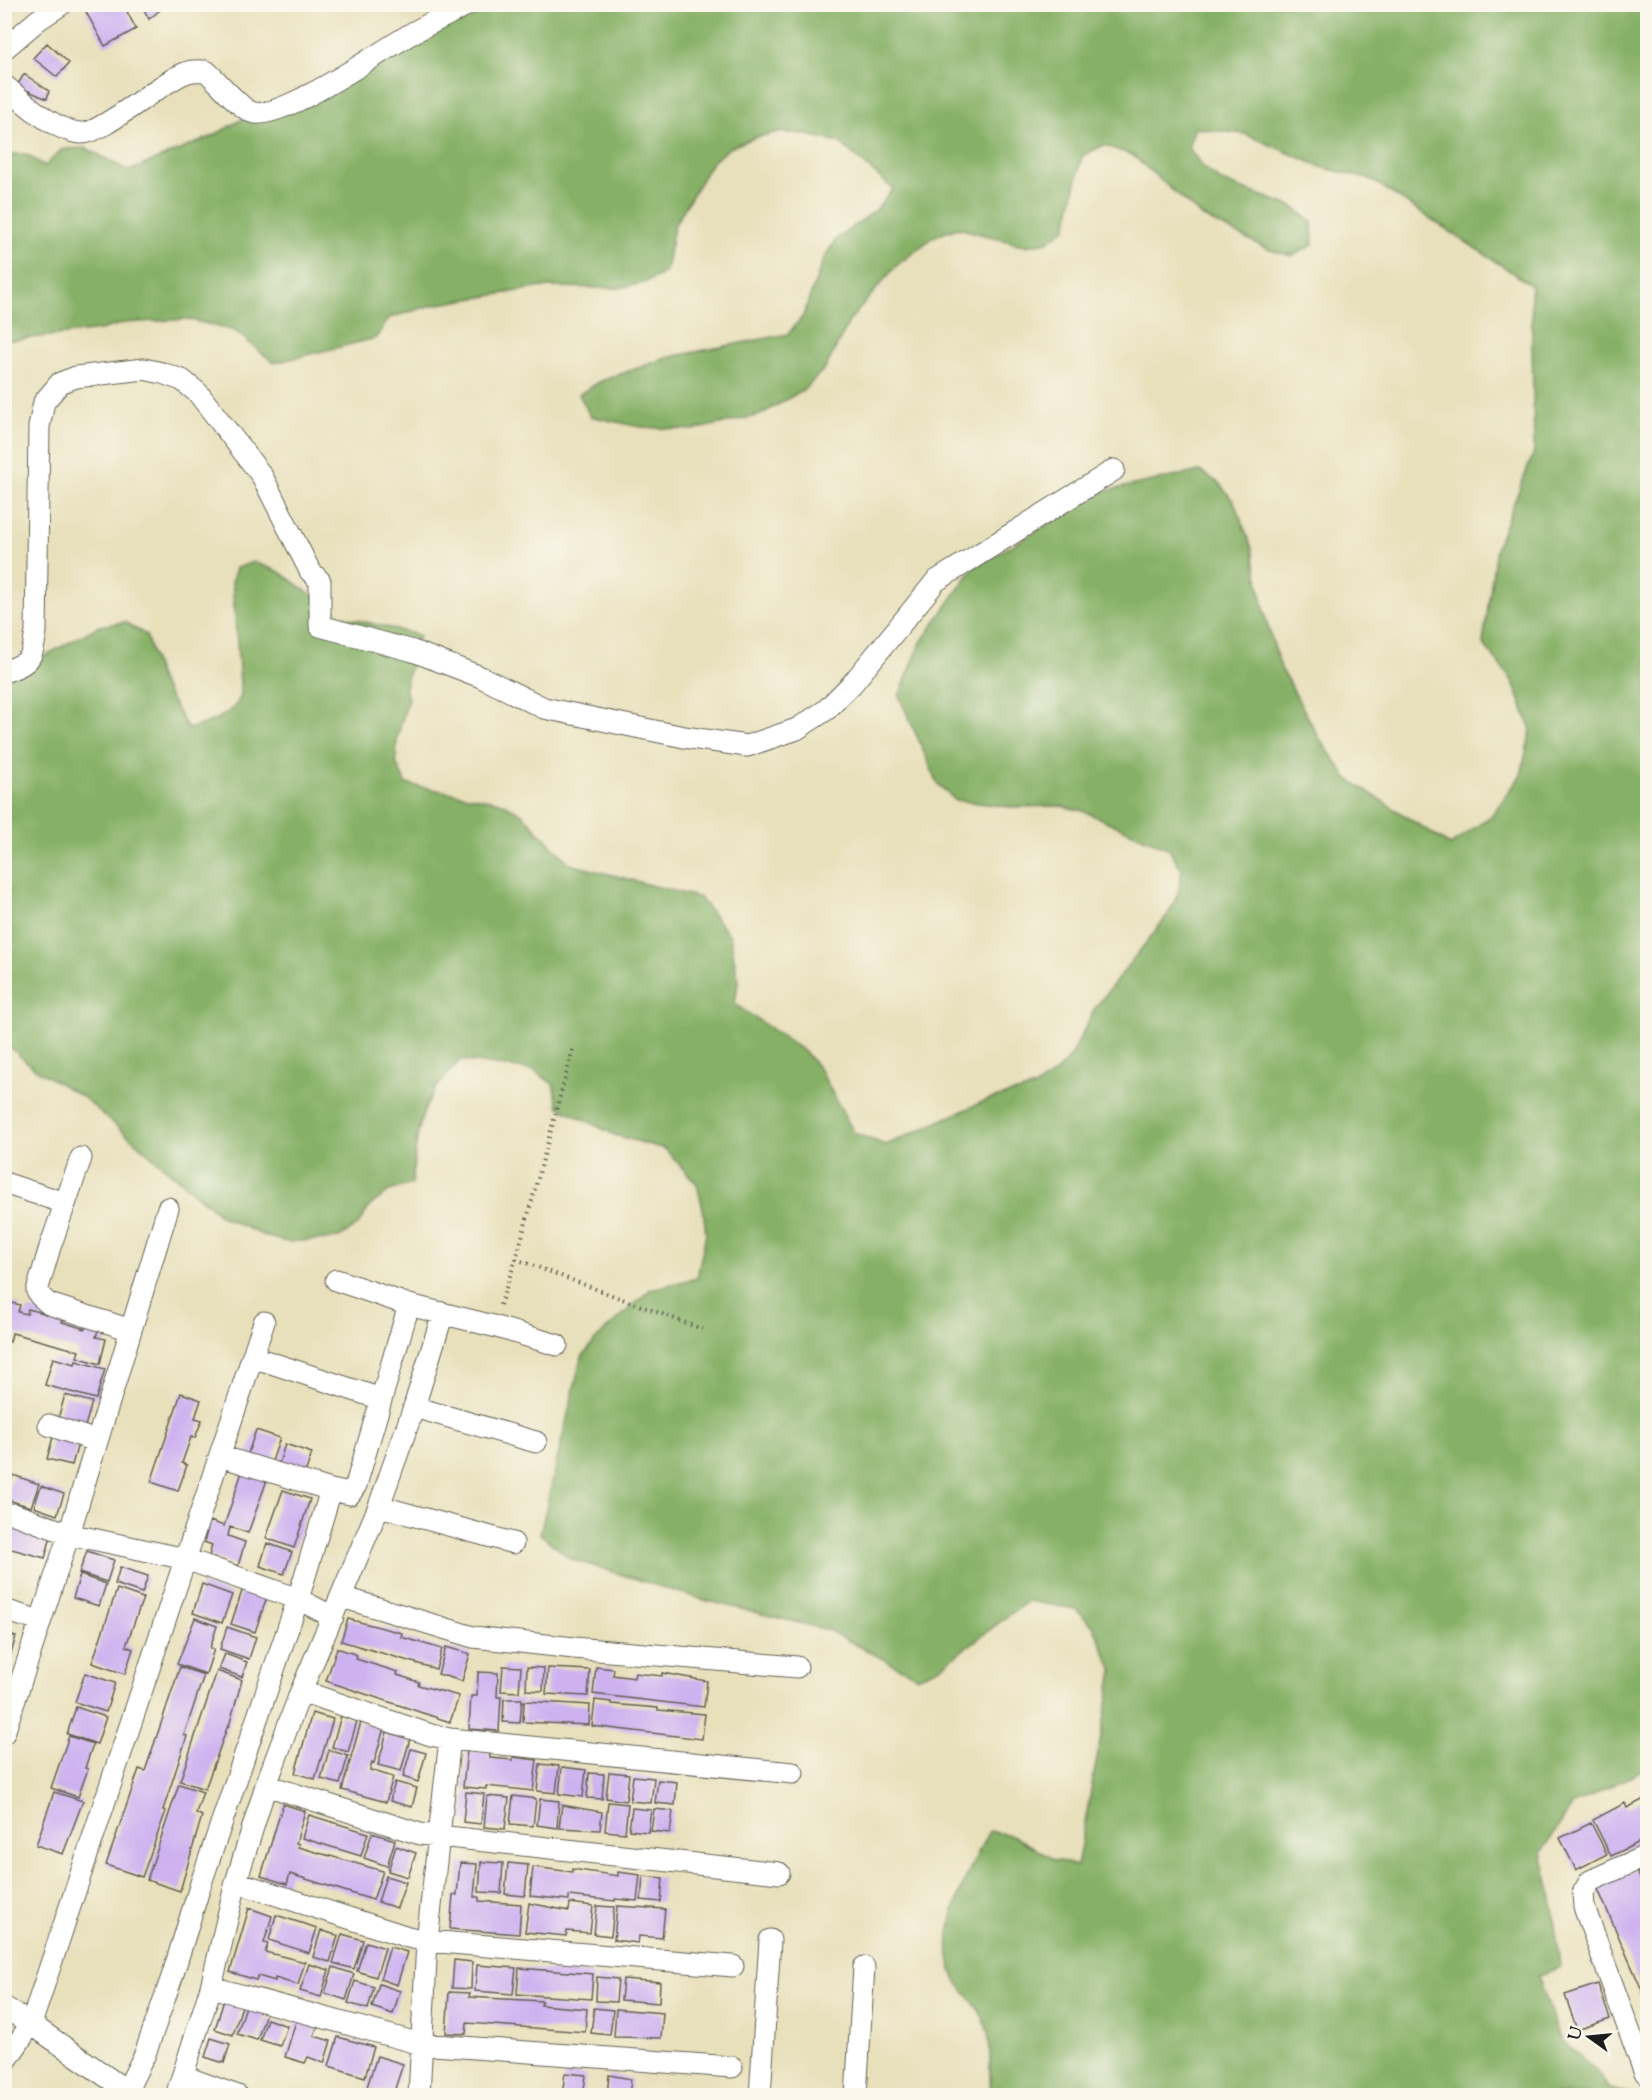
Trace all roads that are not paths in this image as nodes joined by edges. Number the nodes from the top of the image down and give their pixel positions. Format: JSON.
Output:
{"nodes":[{"id":1,"x":62,"y":4,"type":"edge"},
{"id":2,"x":469,"y":4,"type":"edge"},
{"id":3,"x":4,"y":50,"type":"edge"},
{"id":4,"x":4,"y":85,"type":"edge"},
{"id":5,"x":1114,"y":470,"type":"dead end"},
{"id":6,"x":4,"y":672,"type":"edge"},
{"id":7,"x":81,"y":1158,"type":"dead end"},
{"id":8,"x":4,"y":1183,"type":"edge"},
{"id":9,"x":65,"y":1203,"type":"junction"},
{"id":10,"x":168,"y":1208,"type":"dead end"},
{"id":11,"x":336,"y":1280,"type":"dead end"},
{"id":12,"x":409,"y":1305,"type":"junction"},
{"id":13,"x":443,"y":1313,"type":"junction"},
{"id":14,"x":264,"y":1322,"type":"dead end"},
{"id":15,"x":131,"y":1330,"type":"junction"},
{"id":16,"x":557,"y":1345,"type":"dead end"},
{"id":17,"x":253,"y":1357,"type":"junction"},
{"id":18,"x":381,"y":1399,"type":"junction"},
{"id":19,"x":414,"y":1407,"type":"junction"},
{"id":20,"x":49,"y":1425,"type":"dead end"},
{"id":21,"x":96,"y":1441,"type":"junction"},
{"id":22,"x":536,"y":1442,"type":"dead end"},
{"id":23,"x":220,"y":1456,"type":"junction"},
{"id":24,"x":331,"y":1490,"type":"junction"},
{"id":25,"x":379,"y":1506,"type":"junction"},
{"id":26,"x":14,"y":1514,"type":"dead end"},
{"id":27,"x":69,"y":1534,"type":"junction"},
{"id":28,"x":513,"y":1543,"type":"dead end"},
{"id":29,"x":186,"y":1558,"type":"junction"},
{"id":30,"x":342,"y":1597,"type":"junction"},
{"id":31,"x":298,"y":1599,"type":"junction"},
{"id":32,"x":4,"y":1610,"type":"edge"},
{"id":33,"x":333,"y":1617,"type":"junction"},
{"id":34,"x":40,"y":1621,"type":"junction"},
{"id":35,"x":797,"y":1667,"type":"dead end"},
{"id":36,"x":301,"y":1691,"type":"junction"},
{"id":37,"x":4,"y":1733,"type":"edge"},
{"id":38,"x":450,"y":1739,"type":"junction"},
{"id":39,"x":793,"y":1773,"type":"dead end"},
{"id":40,"x":266,"y":1785,"type":"junction"},
{"id":41,"x":437,"y":1837,"type":"junction"},
{"id":42,"x":1647,"y":1855,"type":"edge"},
{"id":43,"x":779,"y":1873,"type":"dead end"},
{"id":44,"x":236,"y":1882,"type":"junction"},
{"id":45,"x":770,"y":1940,"type":"dead end"},
{"id":46,"x":427,"y":1941,"type":"junction"},
{"id":47,"x":733,"y":1966,"type":"dead end"},
{"id":48,"x":864,"y":1967,"type":"dead end"},
{"id":49,"x":211,"y":1988,"type":"junction"},
{"id":50,"x":4,"y":2007,"type":"edge"},
{"id":51,"x":31,"y":2024,"type":"junction"},
{"id":52,"x":421,"y":2044,"type":"junction"},
{"id":53,"x":4,"y":2064,"type":"edge"},
{"id":54,"x":732,"y":2067,"type":"dead end"},
{"id":55,"x":1647,"y":2075,"type":"edge"},
{"id":56,"x":179,"y":2086,"type":"edge"},
{"id":57,"x":125,"y":2093,"type":"edge"},
{"id":58,"x":237,"y":2096,"type":"edge"},
{"id":59,"x":419,"y":2096,"type":"edge"},
{"id":60,"x":760,"y":2096,"type":"edge"},
{"id":61,"x":856,"y":2096,"type":"edge"}],
"edges":[{"from":1,"to":3,"type":"street"},
{"from":2,"to":4,"type":"street"},
{"from":5,"to":6,"type":"street"},
{"from":7,"to":9,"type":"street"},
{"from":8,"to":9,"type":"street"},
{"from":9,"to":15,"type":"street"},
{"from":10,"to":15,"type":"street"},
{"from":11,"to":12,"type":"street"},
{"from":12,"to":13,"type":"street"},
{"from":12,"to":18,"type":"street"},
{"from":13,"to":16,"type":"street"},
{"from":13,"to":19,"type":"street"},
{"from":14,"to":17,"type":"street"},
{"from":15,"to":21,"type":"street"},
{"from":17,"to":18,"type":"street"},
{"from":17,"to":23,"type":"street"},
{"from":18,"to":24,"type":"street"},
{"from":19,"to":22,"type":"street"},
{"from":19,"to":25,"type":"street"},
{"from":20,"to":21,"type":"street"},
{"from":21,"to":27,"type":"street"},
{"from":23,"to":24,"type":"street"},
{"from":23,"to":29,"type":"street"},
{"from":24,"to":31,"type":"street"},
{"from":25,"to":28,"type":"street"},
{"from":25,"to":30,"type":"street"},
{"from":26,"to":27,"type":"street"},
{"from":27,"to":29,"type":"street"},
{"from":27,"to":34,"type":"street"},
{"from":29,"to":31,"type":"street"},
{"from":29,"to":51,"type":"street"},
{"from":30,"to":33,"type":"street"},
{"from":30,"to":35,"type":"street"},
{"from":31,"to":33,"type":"street"},
{"from":31,"to":57,"type":"street"},
{"from":32,"to":34,"type":"street"},
{"from":33,"to":36,"type":"street"},
{"from":34,"to":37,"type":"street"},
{"from":36,"to":38,"type":"street"},
{"from":36,"to":40,"type":"street"},
{"from":38,"to":39,"type":"street"},
{"from":38,"to":41,"type":"street"},
{"from":40,"to":41,"type":"street"},
{"from":40,"to":44,"type":"street"},
{"from":41,"to":43,"type":"street"},
{"from":41,"to":46,"type":"street"},
{"from":42,"to":55,"type":"street"},
{"from":44,"to":46,"type":"street"},
{"from":44,"to":49,"type":"street"},
{"from":45,"to":60,"type":"street"},
{"from":46,"to":47,"type":"street"},
{"from":46,"to":52,"type":"street"},
{"from":48,"to":61,"type":"street"},
{"from":49,"to":52,"type":"street"},
{"from":49,"to":56,"type":"street"},
{"from":50,"to":51,"type":"street"},
{"from":51,"to":53,"type":"street"},
{"from":51,"to":57,"type":"street"},
{"from":52,"to":54,"type":"street"},
{"from":52,"to":59,"type":"street"},
{"from":56,"to":58,"type":"street"}]}
